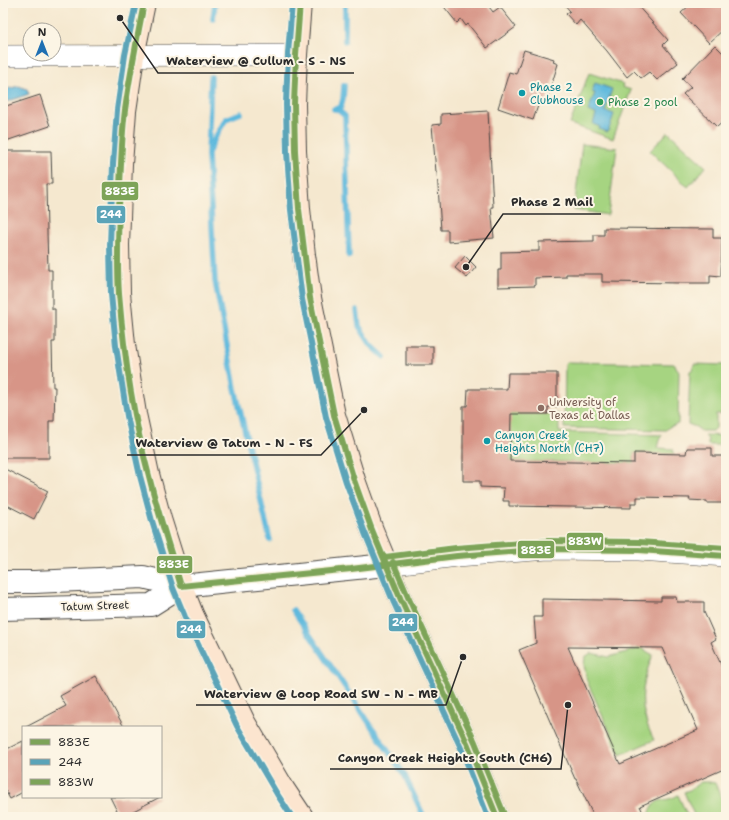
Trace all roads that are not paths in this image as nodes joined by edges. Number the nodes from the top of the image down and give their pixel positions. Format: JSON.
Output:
{"nodes":[{"id":1,"x":144,"y":3,"type":"edge"},
{"id":2,"x":300,"y":3,"type":"edge"},
{"id":3,"x":296,"y":55,"type":"junction"},
{"id":4,"x":3,"y":56,"type":"edge"},
{"id":5,"x":133,"y":56,"type":"junction"},
{"id":6,"x":726,"y":556,"type":"edge"},
{"id":7,"x":386,"y":565,"type":"junction"},
{"id":8,"x":3,"y":582,"type":"edge"},
{"id":9,"x":181,"y":586,"type":"junction"},
{"id":10,"x":3,"y":609,"type":"edge"},
{"id":11,"x":302,"y":817,"type":"edge"},
{"id":12,"x":497,"y":817,"type":"edge"}],
"edges":[{"from":1,"to":5,"type":"main road"},
{"from":2,"to":3,"type":"main road"},
{"from":3,"to":5,"type":"street"},
{"from":3,"to":7,"type":"main road"},
{"from":4,"to":5,"type":"street"},
{"from":5,"to":9,"type":"main road"},
{"from":6,"to":7,"type":"street"},
{"from":7,"to":9,"type":"street","name":"Tatum Street"},
{"from":7,"to":12,"type":"main road"},
{"from":8,"to":9,"type":"street","name":"Tatum Street"},
{"from":9,"to":10,"type":"street","name":"Tatum Street"},
{"from":9,"to":11,"type":"main road"}]}
